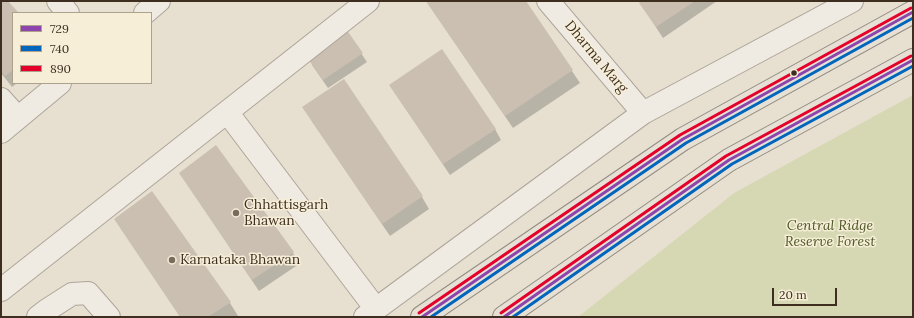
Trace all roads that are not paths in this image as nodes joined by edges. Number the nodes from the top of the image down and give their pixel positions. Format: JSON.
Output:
{"nodes":[{"id":1,"x":58,"y":1,"type":"edge"},
{"id":2,"x":159,"y":1,"type":"edge"},
{"id":3,"x":368,"y":1,"type":"edge"},
{"id":4,"x":548,"y":1,"type":"edge"},
{"id":5,"x":852,"y":1,"type":"edge"},
{"id":6,"x":67,"y":12,"type":"edge"},
{"id":7,"x":146,"y":12,"type":"edge"},
{"id":8,"x":913,"y":12,"type":"edge"},
{"id":9,"x":913,"y":60,"type":"edge"},
{"id":10,"x":59,"y":84,"type":"edge"},
{"id":11,"x":1,"y":99,"type":"edge"},
{"id":12,"x":227,"y":112,"type":"junction"},
{"id":13,"x":643,"y":113,"type":"junction"},
{"id":14,"x":18,"y":118,"type":"junction"},
{"id":15,"x":1,"y":132,"type":"edge"},
{"id":16,"x":1,"y":290,"type":"edge"},
{"id":17,"x":370,"y":313,"type":"edge"},
{"id":18,"x":38,"y":317,"type":"edge"},
{"id":19,"x":109,"y":317,"type":"edge"},
{"id":20,"x":422,"y":317,"type":"edge"},
{"id":21,"x":504,"y":317,"type":"edge"}],
"edges":[{"from":1,"to":6,"type":"street"},
{"from":2,"to":7,"type":"street"},
{"from":3,"to":12,"type":"street"},
{"from":4,"to":13,"type":"street","name":"Dharma Marg"},
{"from":5,"to":13,"type":"street"},
{"from":8,"to":20,"type":"main road"},
{"from":9,"to":21,"type":"main road"},
{"from":10,"to":14,"type":"street"},
{"from":11,"to":14,"type":"street"},
{"from":12,"to":16,"type":"street"},
{"from":12,"to":17,"type":"street"},
{"from":13,"to":17,"type":"street"},
{"from":14,"to":15,"type":"street"},
{"from":18,"to":19,"type":"street"}]}
